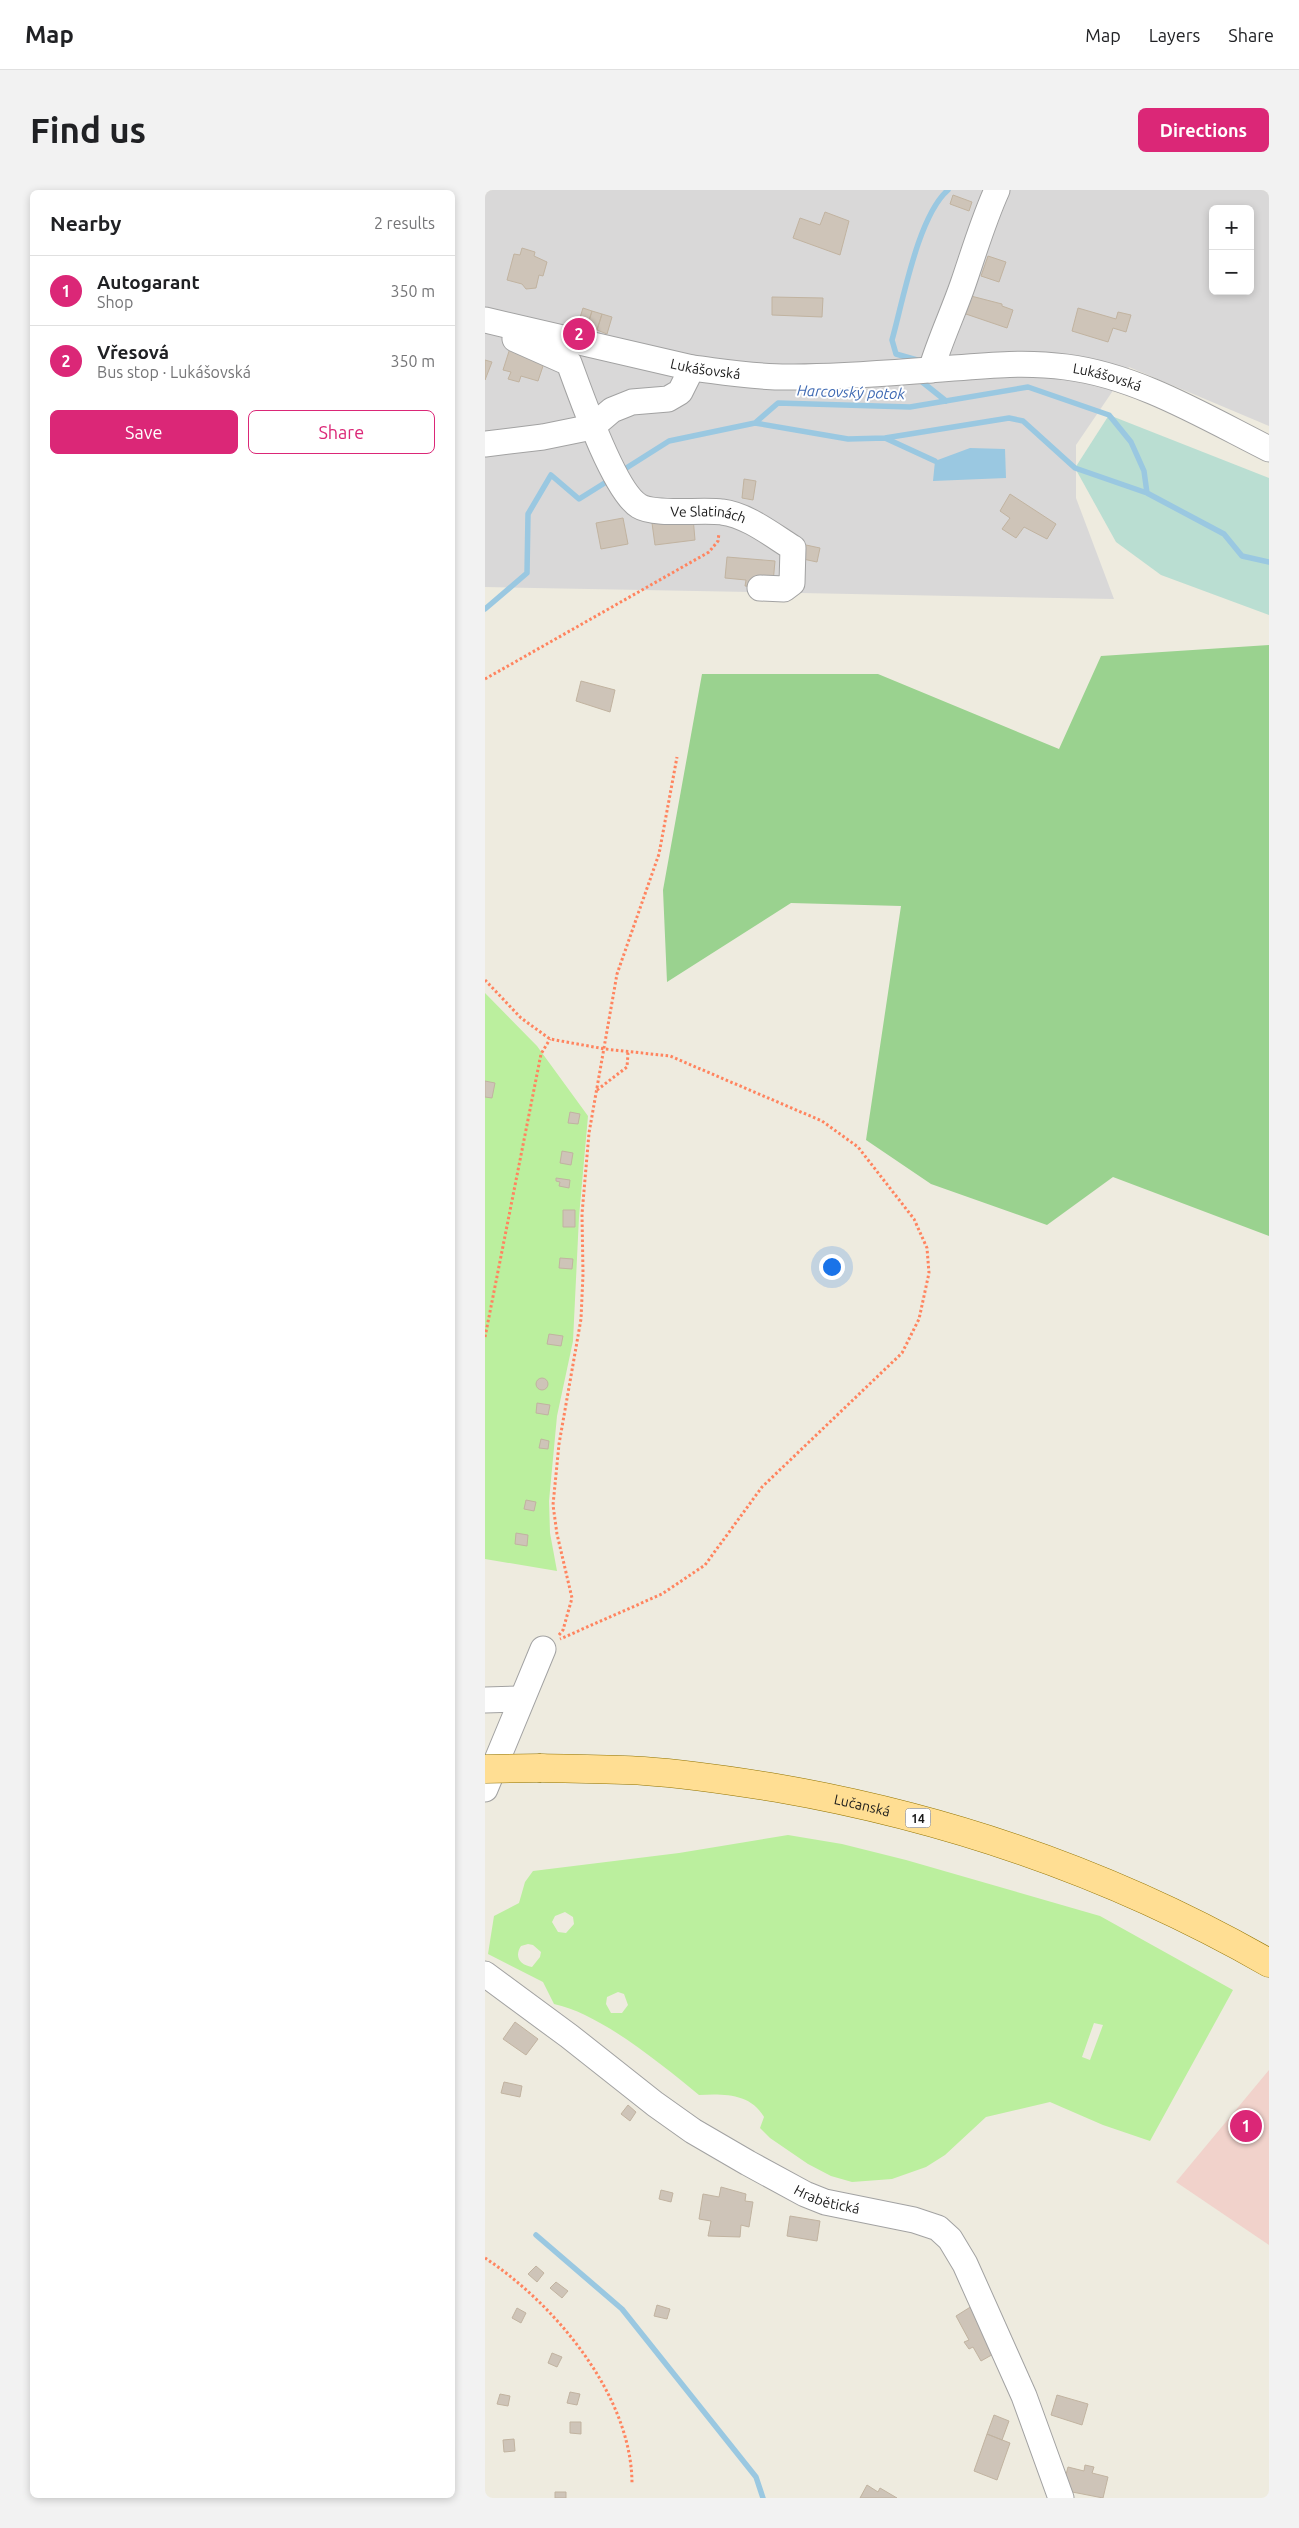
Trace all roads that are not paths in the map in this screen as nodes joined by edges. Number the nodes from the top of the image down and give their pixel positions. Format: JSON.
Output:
{"nodes":[{"id":1,"x":997,"y":190,"type":"edge"},
{"id":2,"x":489,"y":321,"type":"edge"},
{"id":3,"x":692,"y":368,"type":"junction"},
{"id":4,"x":931,"y":370,"type":"junction"},
{"id":5,"x":592,"y":427,"type":"junction"},
{"id":6,"x":485,"y":444,"type":"edge"},
{"id":7,"x":1269,"y":449,"type":"edge"},
{"id":8,"x":760,"y":588,"type":"dead end"},
{"id":9,"x":543,"y":1649,"type":"dead end"},
{"id":10,"x":521,"y":1699,"type":"junction"},
{"id":11,"x":485,"y":1700,"type":"edge"},
{"id":12,"x":485,"y":1769,"type":"edge"},
{"id":13,"x":485,"y":1789,"type":"edge"},
{"id":14,"x":1269,"y":1964,"type":"edge"},
{"id":15,"x":485,"y":1974,"type":"edge"},
{"id":16,"x":1061,"y":2498,"type":"edge"}],
"edges":[{"from":1,"to":4,"type":"street"},
{"from":2,"to":3,"type":"street","name":"Lukášovská"},
{"from":2,"to":5,"type":"street","name":"Ve Slatinách"},
{"from":3,"to":4,"type":"street","name":"Lukášovská"},
{"from":3,"to":5,"type":"street"},
{"from":4,"to":7,"type":"street","name":"Lukášovská"},
{"from":5,"to":6,"type":"street"},
{"from":5,"to":8,"type":"street","name":"Ve Slatinách"},
{"from":9,"to":10,"type":"street"},
{"from":10,"to":11,"type":"street"},
{"from":10,"to":13,"type":"street"},
{"from":12,"to":14,"type":"main road","name":"Lučanská","number":"14","bridge":true},
{"from":15,"to":16,"type":"street","name":"Hrabětická"}]}
